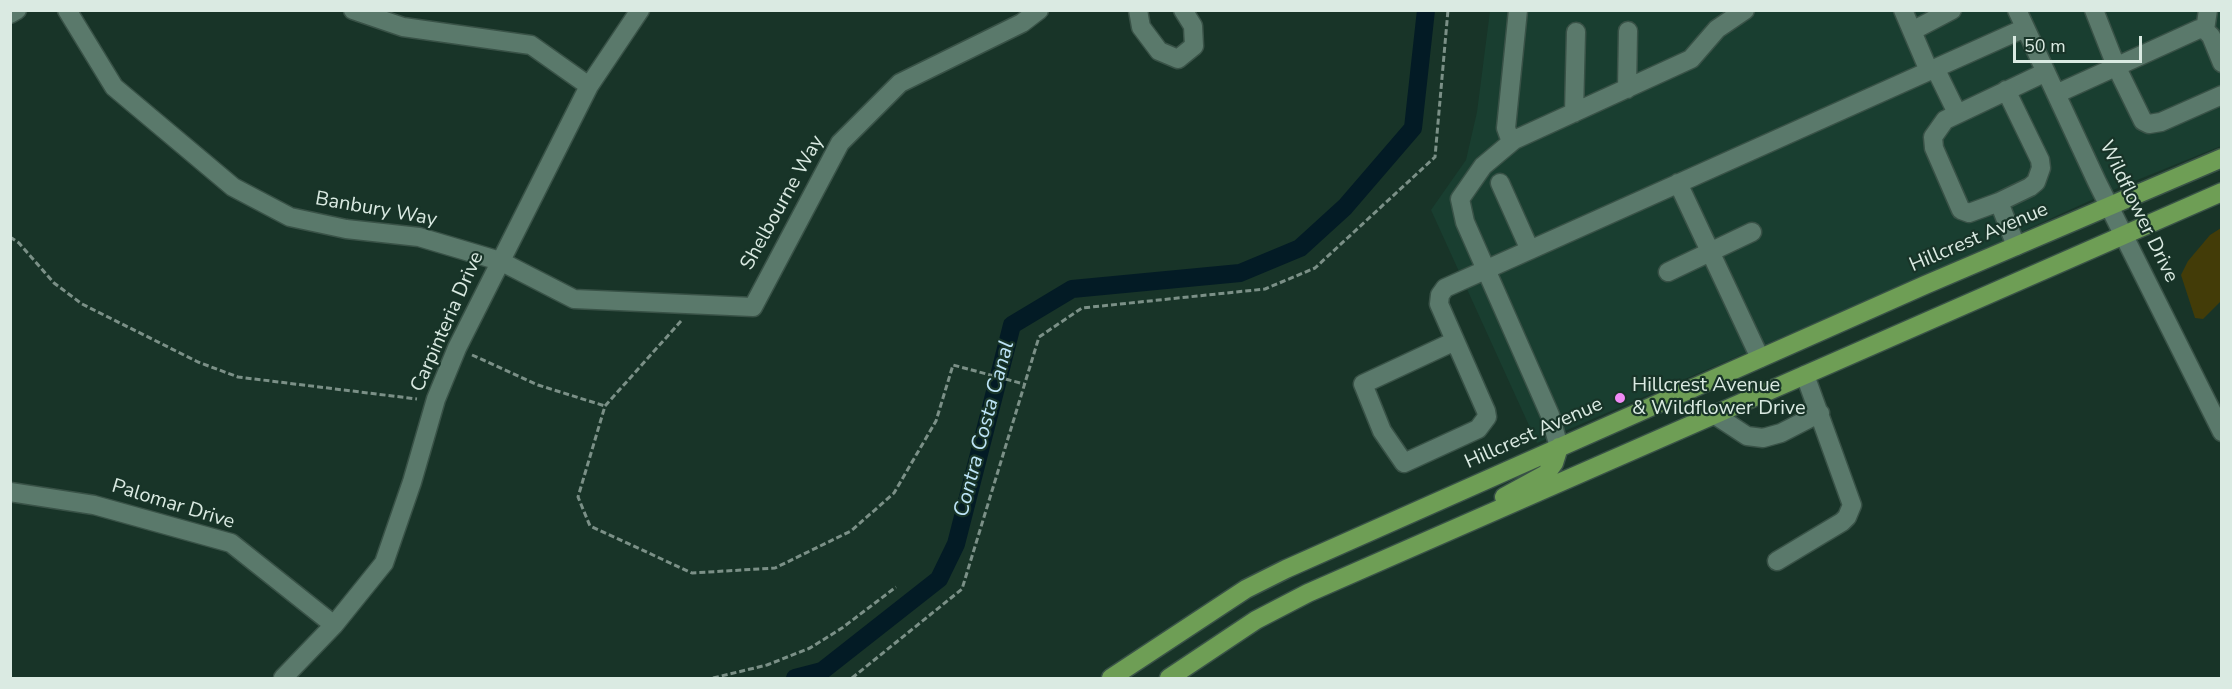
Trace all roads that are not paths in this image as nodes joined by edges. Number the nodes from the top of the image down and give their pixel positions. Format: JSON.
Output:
{"nodes":[{"id":1,"x":17,"y":10,"type":"edge"},
{"id":2,"x":68,"y":10,"type":"edge"},
{"id":3,"x":353,"y":10,"type":"edge"},
{"id":4,"x":640,"y":10,"type":"edge"},
{"id":5,"x":1039,"y":10,"type":"edge"},
{"id":6,"x":1138,"y":10,"type":"edge"},
{"id":7,"x":1183,"y":10,"type":"edge"},
{"id":8,"x":1518,"y":10,"type":"edge"},
{"id":9,"x":1745,"y":10,"type":"edge"},
{"id":10,"x":1903,"y":10,"type":"edge"},
{"id":11,"x":1952,"y":10,"type":"edge"},
{"id":12,"x":2017,"y":10,"type":"edge"},
{"id":13,"x":2094,"y":10,"type":"edge"},
{"id":14,"x":2208,"y":10,"type":"edge"},
{"id":15,"x":10,"y":14,"type":"edge"},
{"id":16,"x":2025,"y":28,"type":"junction"},
{"id":17,"x":2205,"y":30,"type":"junction"},
{"id":18,"x":1628,"y":31,"type":"dead end"},
{"id":19,"x":1911,"y":31,"type":"junction"},
{"id":20,"x":1576,"y":32,"type":"dead end"},
{"id":21,"x":2222,"y":63,"type":"edge"},
{"id":22,"x":2116,"y":66,"type":"junction"},
{"id":23,"x":1932,"y":69,"type":"junction"},
{"id":24,"x":2046,"y":72,"type":"junction"},
{"id":25,"x":589,"y":86,"type":"junction"},
{"id":26,"x":1627,"y":89,"type":"junction"},
{"id":27,"x":2006,"y":90,"type":"junction"},
{"id":28,"x":2056,"y":94,"type":"junction"},
{"id":29,"x":2222,"y":95,"type":"edge"},
{"id":30,"x":1574,"y":113,"type":"junction"},
{"id":31,"x":1957,"y":113,"type":"junction"},
{"id":32,"x":1511,"y":142,"type":"junction"},
{"id":33,"x":2222,"y":158,"type":"edge"},
{"id":34,"x":1500,"y":183,"type":"dead end"},
{"id":35,"x":1678,"y":183,"type":"junction"},
{"id":36,"x":2222,"y":192,"type":"edge"},
{"id":37,"x":1999,"y":201,"type":"junction"},
{"id":38,"x":2109,"y":206,"type":"junction"},
{"id":39,"x":1752,"y":232,"type":"dead end"},
{"id":40,"x":2124,"y":235,"type":"junction"},
{"id":41,"x":2016,"y":246,"type":"junction"},
{"id":42,"x":1530,"y":250,"type":"junction"},
{"id":43,"x":1710,"y":252,"type":"junction"},
{"id":44,"x":500,"y":261,"type":"junction"},
{"id":45,"x":1486,"y":269,"type":"junction"},
{"id":46,"x":1668,"y":272,"type":"dead end"},
{"id":47,"x":753,"y":307,"type":"joint"},
{"id":48,"x":1455,"y":341,"type":"junction"},
{"id":49,"x":1760,"y":358,"type":"junction"},
{"id":50,"x":1805,"y":375,"type":"junction"},
{"id":51,"x":1820,"y":413,"type":"junction"},
{"id":52,"x":1715,"y":415,"type":"junction"},
{"id":53,"x":2221,"y":430,"type":"edge"},
{"id":54,"x":1559,"y":447,"type":"junction"},
{"id":55,"x":10,"y":492,"type":"edge"},
{"id":56,"x":1466,"y":524,"type":"junction"},
{"id":57,"x":1778,"y":561,"type":"dead end"},
{"id":58,"x":334,"y":625,"type":"junction"},
{"id":59,"x":284,"y":678,"type":"edge"},
{"id":60,"x":1112,"y":678,"type":"edge"},
{"id":61,"x":1169,"y":678,"type":"edge"}],
"edges":[{"from":1,"to":15,"type":"street"},
{"from":2,"to":44,"type":"street","name":"Banbury Way"},
{"from":3,"to":25,"type":"street"},
{"from":4,"to":25,"type":"street","name":"Carpinteria Drive"},
{"from":5,"to":47,"type":"street","name":"Shelbourne Way"},
{"from":6,"to":7,"type":"street"},
{"from":8,"to":32,"type":"street"},
{"from":9,"to":26,"type":"street"},
{"from":10,"to":19,"type":"street"},
{"from":11,"to":19,"type":"street"},
{"from":12,"to":16,"type":"street","name":"Wildflower Drive"},
{"from":13,"to":22,"type":"street"},
{"from":14,"to":17,"type":"street"},
{"from":16,"to":23,"type":"street"},
{"from":16,"to":24,"type":"street","name":"Wildflower Drive"},
{"from":17,"to":21,"type":"street"},
{"from":17,"to":22,"type":"street"},
{"from":18,"to":26,"type":"street"},
{"from":19,"to":23,"type":"street"},
{"from":20,"to":30,"type":"street"},
{"from":22,"to":28,"type":"street"},
{"from":22,"to":29,"type":"street"},
{"from":23,"to":31,"type":"street"},
{"from":23,"to":35,"type":"street"},
{"from":24,"to":27,"type":"street"},
{"from":24,"to":28,"type":"street","name":"Wildflower Drive"},
{"from":25,"to":44,"type":"street","name":"Carpinteria Drive"},
{"from":26,"to":30,"type":"street"},
{"from":27,"to":31,"type":"street"},
{"from":27,"to":37,"type":"street"},
{"from":28,"to":38,"type":"street","name":"Wildflower Drive"},
{"from":30,"to":32,"type":"street"},
{"from":31,"to":37,"type":"street"},
{"from":32,"to":45,"type":"street"},
{"from":33,"to":38,"type":"main road","name":"Hillcrest Avenue"},
{"from":34,"to":42,"type":"street"},
{"from":35,"to":42,"type":"street"},
{"from":35,"to":43,"type":"street"},
{"from":36,"to":40,"type":"main road"},
{"from":37,"to":41,"type":"street"},
{"from":38,"to":40,"type":"street","name":"Wildflower Drive"},
{"from":38,"to":41,"type":"main road","name":"Hillcrest Avenue"},
{"from":39,"to":43,"type":"street"},
{"from":40,"to":50,"type":"main road"},
{"from":40,"to":53,"type":"street","name":"Wildflower Drive"},
{"from":41,"to":49,"type":"main road","name":"Hillcrest Avenue"},
{"from":42,"to":45,"type":"street"},
{"from":43,"to":46,"type":"street"},
{"from":43,"to":49,"type":"street"},
{"from":44,"to":47,"type":"street","name":"Banbury Way"},
{"from":44,"to":58,"type":"street","name":"Carpinteria Drive"},
{"from":45,"to":48,"type":"street"},
{"from":45,"to":54,"type":"street"},
{"from":48,"to":48,"type":"street"},
{"from":49,"to":54,"type":"main road","name":"Hillcrest Avenue"},
{"from":50,"to":51,"type":"street"},
{"from":50,"to":52,"type":"main road"},
{"from":51,"to":52,"type":"street"},
{"from":51,"to":57,"type":"street"},
{"from":52,"to":56,"type":"main road"},
{"from":54,"to":56,"type":"main road"},
{"from":54,"to":60,"type":"main road","name":"Hillcrest Avenue"},
{"from":55,"to":58,"type":"street","name":"Palomar Drive"},
{"from":56,"to":61,"type":"main road"},
{"from":58,"to":59,"type":"street","name":"Carpinteria Drive"}]}
